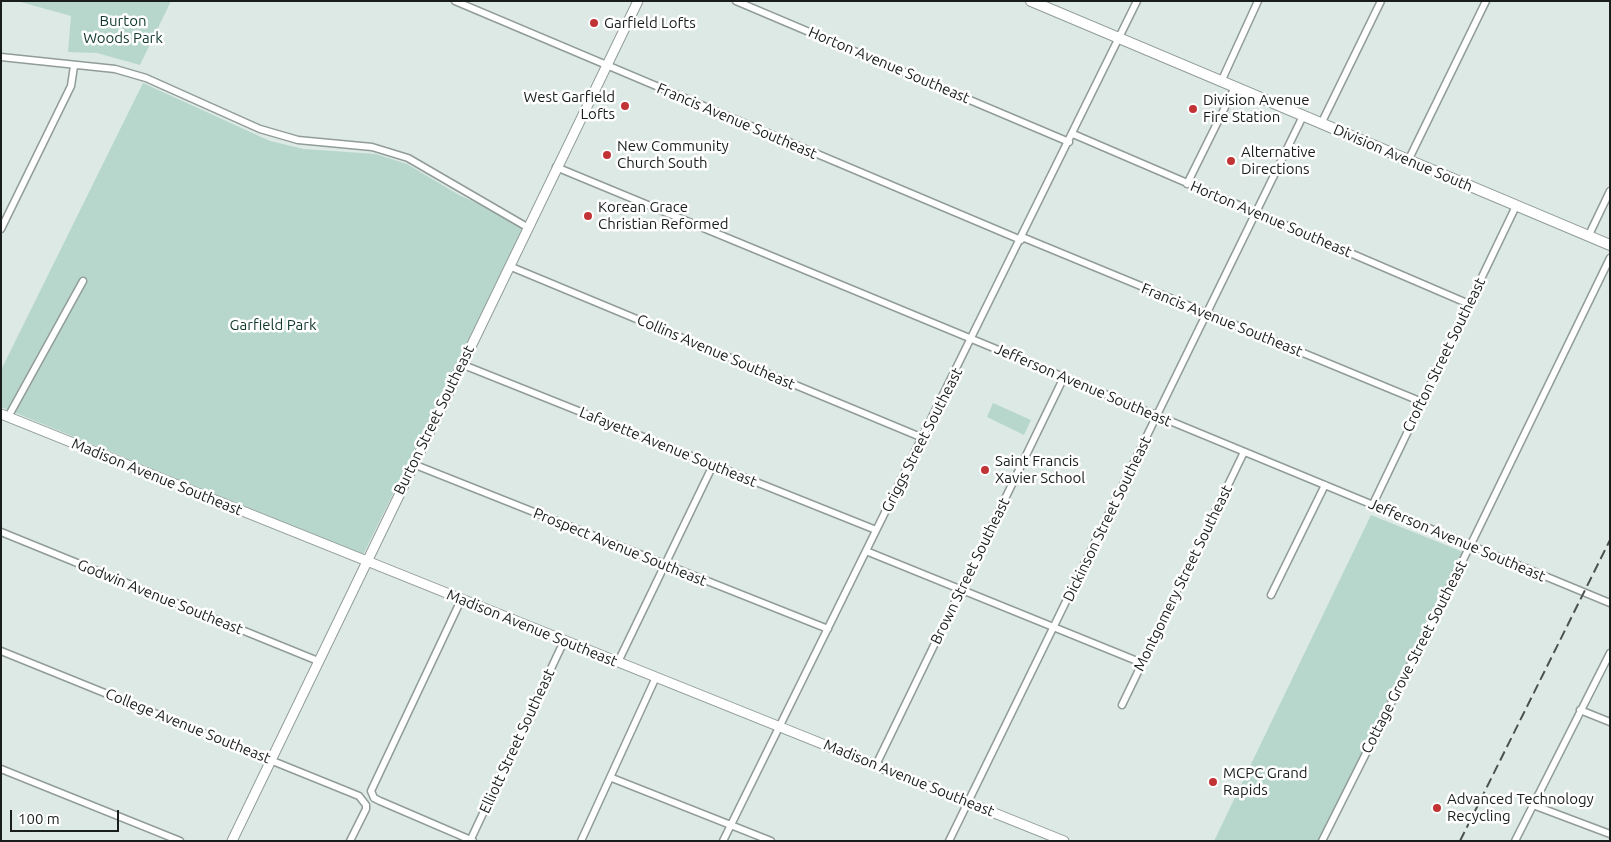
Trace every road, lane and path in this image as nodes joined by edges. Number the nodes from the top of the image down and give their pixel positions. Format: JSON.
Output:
{"nodes":[{"id":1,"x":455,"y":1,"type":"edge"},
{"id":2,"x":638,"y":1,"type":"edge"},
{"id":3,"x":736,"y":1,"type":"edge"},
{"id":4,"x":1030,"y":1,"type":"edge"},
{"id":5,"x":1137,"y":1,"type":"edge"},
{"id":6,"x":1258,"y":1,"type":"edge"},
{"id":7,"x":1380,"y":1,"type":"edge"},
{"id":8,"x":1486,"y":1,"type":"edge"},
{"id":9,"x":1052,"y":5,"type":"edge"},
{"id":10,"x":1119,"y":39,"type":"junction"},
{"id":11,"x":1,"y":57,"type":"edge"},
{"id":12,"x":74,"y":66,"type":"junction"},
{"id":13,"x":606,"y":66,"type":"junction"},
{"id":14,"x":1221,"y":82,"type":"junction"},
{"id":15,"x":1235,"y":87,"type":"junction"},
{"id":16,"x":1303,"y":116,"type":"junction"},
{"id":17,"x":1321,"y":124,"type":"junction"},
{"id":18,"x":1073,"y":134,"type":"junction"},
{"id":19,"x":1069,"y":142,"type":"junction"},
{"id":20,"x":1408,"y":161,"type":"junction"},
{"id":21,"x":556,"y":167,"type":"junction"},
{"id":22,"x":1187,"y":184,"type":"junction"},
{"id":23,"x":1610,"y":191,"type":"edge"},
{"id":24,"x":1516,"y":206,"type":"junction"},
{"id":25,"x":1256,"y":212,"type":"junction"},
{"id":26,"x":528,"y":227,"type":"junction"},
{"id":27,"x":1,"y":230,"type":"edge"},
{"id":28,"x":1588,"y":237,"type":"junction"},
{"id":29,"x":1022,"y":238,"type":"junction"},
{"id":30,"x":1610,"y":245,"type":"edge"},
{"id":31,"x":1610,"y":258,"type":"edge"},
{"id":32,"x":509,"y":266,"type":"junction"},
{"id":33,"x":83,"y":281,"type":"dead end"},
{"id":34,"x":1469,"y":304,"type":"junction"},
{"id":35,"x":1208,"y":314,"type":"junction"},
{"id":36,"x":973,"y":338,"type":"junction"},
{"id":37,"x":461,"y":364,"type":"junction"},
{"id":38,"x":1064,"y":377,"type":"junction"},
{"id":39,"x":1422,"y":402,"type":"junction"},
{"id":40,"x":5,"y":415,"type":"edge"},
{"id":41,"x":1158,"y":416,"type":"junction"},
{"id":42,"x":923,"y":438,"type":"junction"},
{"id":43,"x":1244,"y":452,"type":"junction"},
{"id":44,"x":413,"y":464,"type":"junction"},
{"id":45,"x":713,"y":465,"type":"junction"},
{"id":46,"x":1325,"y":485,"type":"junction"},
{"id":47,"x":1373,"y":504,"type":"junction"},
{"id":48,"x":876,"y":530,"type":"junction"},
{"id":49,"x":1,"y":532,"type":"edge"},
{"id":50,"x":1470,"y":545,"type":"junction"},
{"id":51,"x":866,"y":551,"type":"junction"},
{"id":52,"x":365,"y":561,"type":"junction"},
{"id":53,"x":666,"y":565,"type":"junction"},
{"id":54,"x":962,"y":589,"type":"junction"},
{"id":55,"x":1271,"y":596,"type":"dead end"},
{"id":56,"x":461,"y":600,"type":"junction"},
{"id":57,"x":1610,"y":603,"type":"edge"},
{"id":58,"x":1053,"y":627,"type":"junction"},
{"id":59,"x":828,"y":629,"type":"junction"},
{"id":60,"x":564,"y":641,"type":"junction"},
{"id":61,"x":1,"y":651,"type":"edge"},
{"id":62,"x":1610,"y":654,"type":"edge"},
{"id":63,"x":318,"y":661,"type":"junction"},
{"id":64,"x":618,"y":662,"type":"junction"},
{"id":65,"x":1142,"y":662,"type":"junction"},
{"id":66,"x":656,"y":677,"type":"junction"},
{"id":67,"x":1122,"y":705,"type":"dead end"},
{"id":68,"x":1580,"y":710,"type":"junction"},
{"id":69,"x":1610,"y":722,"type":"edge"},
{"id":70,"x":780,"y":726,"type":"junction"},
{"id":71,"x":271,"y":759,"type":"junction"},
{"id":72,"x":876,"y":765,"type":"junction"},
{"id":73,"x":1,"y":769,"type":"edge"},
{"id":74,"x":612,"y":778,"type":"junction"},
{"id":75,"x":969,"y":803,"type":"junction"},
{"id":76,"x":1534,"y":804,"type":"junction"},
{"id":77,"x":731,"y":825,"type":"junction"},
{"id":78,"x":1610,"y":834,"type":"edge"},
{"id":79,"x":471,"y":840,"type":"edge"},
{"id":80,"x":180,"y":841,"type":"edge"},
{"id":81,"x":232,"y":841,"type":"edge"},
{"id":82,"x":350,"y":841,"type":"edge"},
{"id":83,"x":581,"y":841,"type":"edge"},
{"id":84,"x":724,"y":841,"type":"edge"},
{"id":85,"x":771,"y":841,"type":"edge"},
{"id":86,"x":949,"y":841,"type":"edge"},
{"id":87,"x":1064,"y":841,"type":"edge"},
{"id":88,"x":1322,"y":841,"type":"edge"},
{"id":89,"x":1515,"y":841,"type":"edge"}],
"edges":[{"from":1,"to":13,"type":"street","name":"Francis Avenue Southeast"},
{"from":2,"to":13,"type":"street","name":"Burton Street Southeast"},
{"from":3,"to":19,"type":"street","name":"Horton Avenue Southeast"},
{"from":4,"to":9,"type":"main road","name":"Division Avenue South"},
{"from":5,"to":10,"type":"street","name":"Griggs Street Southeast"},
{"from":6,"to":14,"type":"street"},
{"from":7,"to":17,"type":"street"},
{"from":8,"to":20,"type":"street"},
{"from":9,"to":10,"type":"main road","name":"Division Avenue South"},
{"from":10,"to":14,"type":"main road","name":"Division Avenue South"},
{"from":10,"to":18,"type":"street","name":"Griggs Street Southeast"},
{"from":11,"to":12,"type":"street"},
{"from":12,"to":26,"type":"street"},
{"from":12,"to":27,"type":"street"},
{"from":13,"to":21,"type":"street","name":"Burton Street Southeast"},
{"from":13,"to":29,"type":"street","name":"Francis Avenue Southeast"},
{"from":14,"to":15,"type":"main road","name":"Division Avenue South"},
{"from":15,"to":16,"type":"main road","name":"Division Avenue South"},
{"from":15,"to":22,"type":"street"},
{"from":16,"to":17,"type":"main road","name":"Division Avenue South"},
{"from":16,"to":25,"type":"street","name":"Dickinson Street Southeast"},
{"from":17,"to":20,"type":"main road","name":"Division Avenue South"},
{"from":18,"to":19,"type":"street","name":"Griggs Street Southeast"},
{"from":18,"to":22,"type":"street","name":"Horton Avenue Southeast"},
{"from":19,"to":29,"type":"street","name":"Griggs Street Southeast"},
{"from":20,"to":24,"type":"main road","name":"Division Avenue South"},
{"from":21,"to":26,"type":"street","name":"Burton Street Southeast"},
{"from":21,"to":36,"type":"street","name":"Jefferson Avenue Southeast"},
{"from":22,"to":25,"type":"street","name":"Horton Avenue Southeast"},
{"from":23,"to":28,"type":"street"},
{"from":24,"to":28,"type":"main road","name":"Division Avenue South"},
{"from":24,"to":34,"type":"street","name":"Crofton Street Southeast"},
{"from":25,"to":34,"type":"street","name":"Horton Avenue Southeast"},
{"from":25,"to":35,"type":"street","name":"Dickinson Street Southeast"},
{"from":26,"to":32,"type":"street","name":"Burton Street Southeast"},
{"from":28,"to":30,"type":"main road","name":"Division Avenue South"},
{"from":29,"to":35,"type":"street","name":"Francis Avenue Southeast"},
{"from":29,"to":36,"type":"street","name":"Griggs Street Southeast"},
{"from":31,"to":50,"type":"street","name":"Cottage Grove Street Southeast"},
{"from":32,"to":37,"type":"street","name":"Burton Street Southeast"},
{"from":32,"to":42,"type":"street","name":"Collins Avenue Southeast"},
{"from":33,"to":40,"type":"street"},
{"from":34,"to":39,"type":"street","name":"Crofton Street Southeast"},
{"from":35,"to":39,"type":"street","name":"Francis Avenue Southeast"},
{"from":35,"to":41,"type":"street","name":"Dickinson Street Southeast"},
{"from":36,"to":38,"type":"street","name":"Jefferson Avenue Southeast"},
{"from":36,"to":42,"type":"street","name":"Griggs Street Southeast"},
{"from":37,"to":44,"type":"street","name":"Burton Street Southeast"},
{"from":37,"to":45,"type":"street","name":"Lafayette Avenue Southeast"},
{"from":38,"to":41,"type":"street","name":"Jefferson Avenue Southeast"},
{"from":38,"to":54,"type":"street","name":"Brown Street Southeast"},
{"from":39,"to":47,"type":"street","name":"Crofton Street Southeast"},
{"from":40,"to":52,"type":"street","name":"Madison Avenue Southeast"},
{"from":41,"to":43,"type":"street","name":"Jefferson Avenue Southeast"},
{"from":41,"to":58,"type":"street","name":"Dickinson Street Southeast"},
{"from":42,"to":48,"type":"street","name":"Griggs Street Southeast"},
{"from":43,"to":46,"type":"street","name":"Jefferson Avenue Southeast"},
{"from":43,"to":65,"type":"street","name":"Montgomery Street Southeast"},
{"from":44,"to":52,"type":"street","name":"Burton Street Southeast"},
{"from":44,"to":53,"type":"street","name":"Prospect Avenue Southeast"},
{"from":45,"to":48,"type":"street","name":"Lafayette Avenue Southeast"},
{"from":45,"to":53,"type":"street"},
{"from":46,"to":47,"type":"street","name":"Jefferson Avenue Southeast"},
{"from":46,"to":55,"type":"street"},
{"from":47,"to":50,"type":"street","name":"Jefferson Avenue Southeast"},
{"from":48,"to":51,"type":"street","name":"Griggs Street Southeast"},
{"from":49,"to":63,"type":"street","name":"Godwin Avenue Southeast"},
{"from":50,"to":57,"type":"street","name":"Jefferson Avenue Southeast"},
{"from":50,"to":88,"type":"street","name":"Cottage Grove Street Southeast"},
{"from":51,"to":54,"type":"street"},
{"from":51,"to":59,"type":"street","name":"Griggs Street Southeast"},
{"from":52,"to":56,"type":"street","name":"Madison Avenue Southeast"},
{"from":52,"to":63,"type":"street","name":"Burton Street Southeast"},
{"from":53,"to":59,"type":"street","name":"Prospect Avenue Southeast"},
{"from":53,"to":64,"type":"street"},
{"from":54,"to":58,"type":"street"},
{"from":54,"to":72,"type":"street","name":"Brown Street Southeast"},
{"from":56,"to":60,"type":"street","name":"Madison Avenue Southeast"},
{"from":56,"to":79,"type":"street"},
{"from":58,"to":65,"type":"street"},
{"from":58,"to":75,"type":"street","name":"Dickinson Street Southeast"},
{"from":59,"to":70,"type":"street","name":"Griggs Street Southeast"},
{"from":60,"to":64,"type":"street","name":"Madison Avenue Southeast"},
{"from":60,"to":79,"type":"street","name":"Elliott Street Southeast"},
{"from":61,"to":71,"type":"street","name":"College Avenue Southeast"},
{"from":62,"to":68,"type":"street"},
{"from":63,"to":71,"type":"street","name":"Burton Street Southeast"},
{"from":64,"to":66,"type":"street","name":"Madison Avenue Southeast"},
{"from":65,"to":67,"type":"street","name":"Montgomery Street Southeast"},
{"from":66,"to":70,"type":"street","name":"Madison Avenue Southeast"},
{"from":66,"to":74,"type":"street"},
{"from":68,"to":69,"type":"street"},
{"from":68,"to":76,"type":"street"},
{"from":70,"to":72,"type":"street","name":"Madison Avenue Southeast"},
{"from":70,"to":77,"type":"street","name":"Griggs Street Southeast"},
{"from":71,"to":81,"type":"street","name":"Burton Street Southeast"},
{"from":71,"to":82,"type":"street","name":"College Avenue Southeast"},
{"from":72,"to":75,"type":"street","name":"Madison Avenue Southeast"},
{"from":73,"to":80,"type":"street"},
{"from":74,"to":77,"type":"street"},
{"from":74,"to":83,"type":"street"},
{"from":75,"to":86,"type":"street","name":"Dickinson Street Southeast"},
{"from":75,"to":87,"type":"street","name":"Madison Avenue Southeast"},
{"from":76,"to":78,"type":"street"},
{"from":76,"to":89,"type":"street"},
{"from":77,"to":84,"type":"street","name":"Griggs Street Southeast"},
{"from":77,"to":85,"type":"street"}]}
